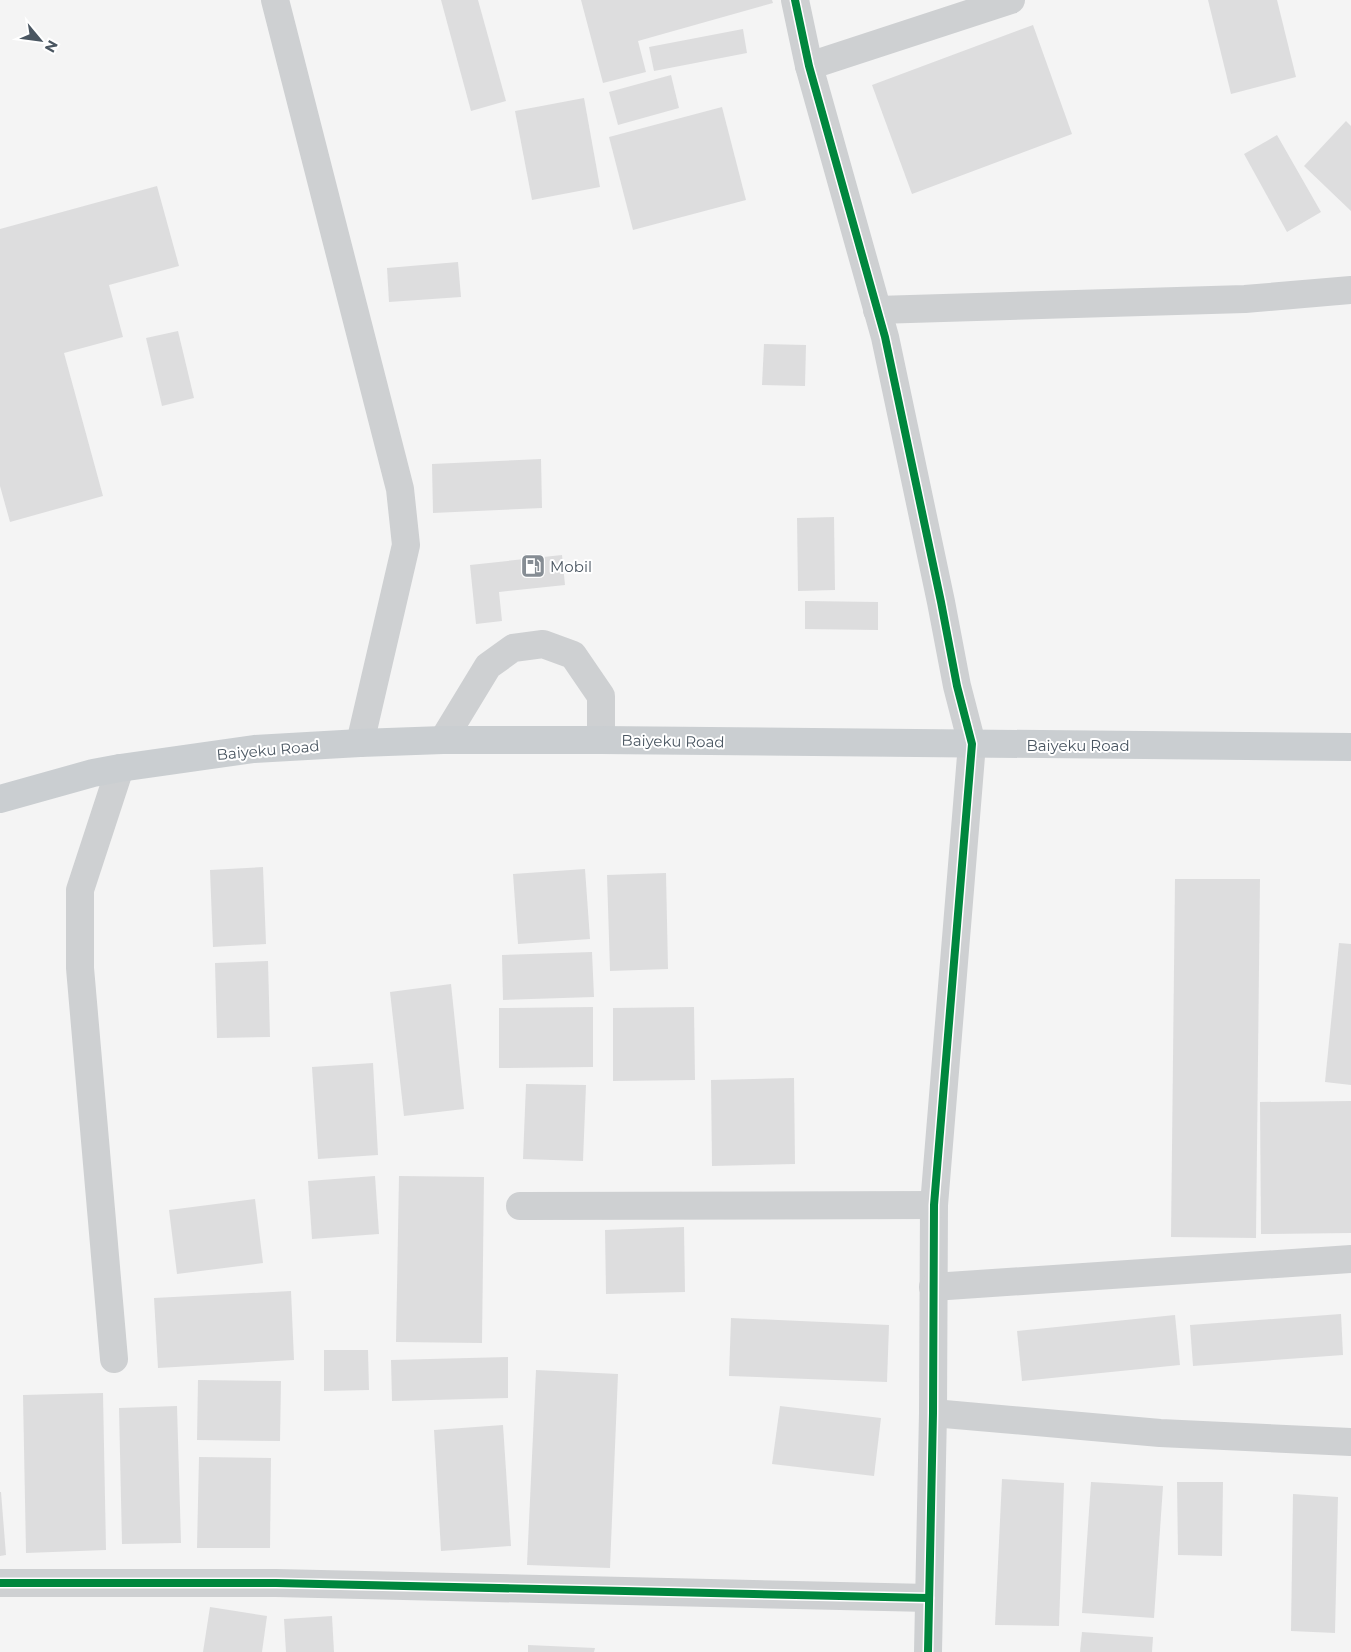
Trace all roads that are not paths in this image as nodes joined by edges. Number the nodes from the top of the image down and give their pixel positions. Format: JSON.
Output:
{"nodes":[{"id":1,"x":275,"y":0,"type":"edge"},
{"id":2,"x":795,"y":0,"type":"edge"},
{"id":3,"x":1011,"y":0,"type":"edge"},
{"id":4,"x":809,"y":66,"type":"junction"},
{"id":5,"x":1351,"y":290,"type":"edge"},
{"id":6,"x":877,"y":310,"type":"junction"},
{"id":7,"x":443,"y":740,"type":"junction"},
{"id":8,"x":601,"y":740,"type":"junction"},
{"id":9,"x":360,"y":743,"type":"junction"},
{"id":10,"x":972,"y":744,"type":"junction"},
{"id":11,"x":1351,"y":746,"type":"edge"},
{"id":12,"x":120,"y":768,"type":"junction"},
{"id":13,"x":0,"y":799,"type":"edge"},
{"id":14,"x":934,"y":1205,"type":"junction"},
{"id":15,"x":520,"y":1206,"type":"dead end"},
{"id":16,"x":1351,"y":1260,"type":"edge"},
{"id":17,"x":933,"y":1287,"type":"junction"},
{"id":18,"x":114,"y":1359,"type":"dead end"},
{"id":19,"x":933,"y":1413,"type":"junction"},
{"id":20,"x":1351,"y":1442,"type":"edge"},
{"id":21,"x":0,"y":1584,"type":"edge"},
{"id":22,"x":930,"y":1598,"type":"junction"},
{"id":23,"x":928,"y":1652,"type":"edge"}],
"edges":[{"from":1,"to":9,"type":"street"},
{"from":2,"to":4,"type":"street"},
{"from":3,"to":4,"type":"street"},
{"from":4,"to":6,"type":"street"},
{"from":5,"to":6,"type":"street"},
{"from":6,"to":10,"type":"street"},
{"from":7,"to":8,"type":"main road","name":"Baiyeku Road"},
{"from":7,"to":8,"type":"street"},
{"from":7,"to":9,"type":"main road","name":"Baiyeku Road"},
{"from":8,"to":10,"type":"main road","name":"Baiyeku Road"},
{"from":9,"to":12,"type":"main road","name":"Baiyeku Road"},
{"from":10,"to":11,"type":"main road","name":"Baiyeku Road"},
{"from":10,"to":14,"type":"street"},
{"from":12,"to":13,"type":"main road","name":"Baiyeku Road"},
{"from":12,"to":18,"type":"street"},
{"from":14,"to":15,"type":"street"},
{"from":14,"to":17,"type":"street"},
{"from":16,"to":17,"type":"street"},
{"from":17,"to":19,"type":"street"},
{"from":19,"to":20,"type":"street"},
{"from":19,"to":22,"type":"street"},
{"from":21,"to":22,"type":"street"},
{"from":22,"to":23,"type":"street"}]}
